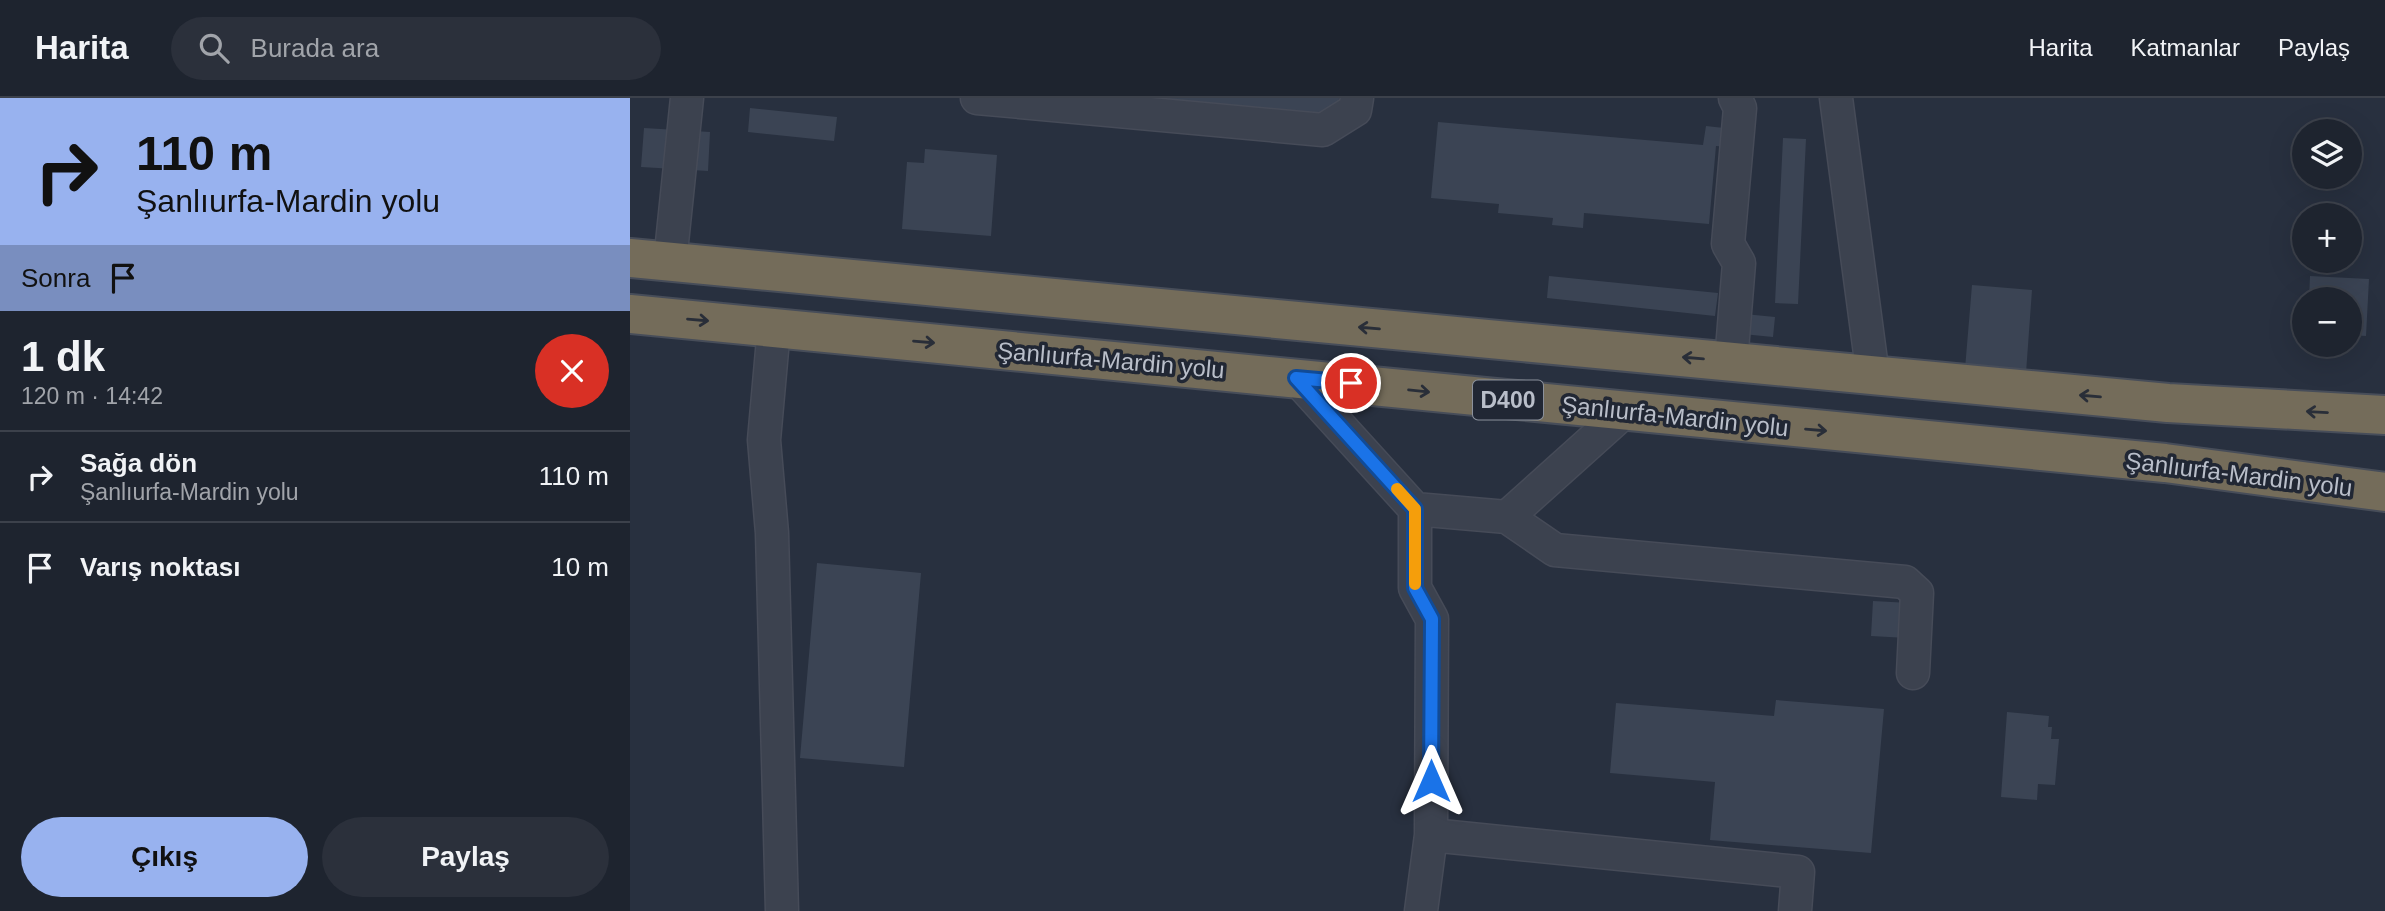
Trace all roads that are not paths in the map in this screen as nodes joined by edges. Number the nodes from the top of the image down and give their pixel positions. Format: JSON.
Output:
{"nodes":[{"id":1,"x":687,"y":98,"type":"edge"},
{"id":2,"x":977,"y":98,"type":"edge"},
{"id":3,"x":1356,"y":98,"type":"edge"},
{"id":4,"x":1836,"y":98,"type":"edge"},
{"id":5,"x":1743,"y":101,"type":"edge"},
{"id":6,"x":630,"y":258,"type":"edge"},
{"id":7,"x":670,"y":262,"type":"junction"},
{"id":8,"x":630,"y":314,"type":"edge"},
{"id":9,"x":774,"y":328,"type":"junction"},
{"id":10,"x":1731,"y":362,"type":"junction"},
{"id":11,"x":1873,"y":376,"type":"junction"},
{"id":12,"x":1296,"y":378,"type":"junction"},
{"id":13,"x":1624,"y":412,"type":"junction"},
{"id":14,"x":2385,"y":415,"type":"edge"},
{"id":15,"x":2385,"y":492,"type":"edge"},
{"id":16,"x":1415,"y":509,"type":"junction"},
{"id":17,"x":1507,"y":517,"type":"junction"},
{"id":18,"x":1913,"y":673,"type":"dead end"},
{"id":19,"x":1431,"y":835,"type":"junction"},
{"id":20,"x":782,"y":911,"type":"edge"},
{"id":21,"x":1421,"y":911,"type":"edge"},
{"id":22,"x":1795,"y":911,"type":"edge"}],
"edges":[{"from":1,"to":7,"type":"street"},
{"from":2,"to":3,"type":"street"},
{"from":4,"to":11,"type":"street"},
{"from":5,"to":10,"type":"street"},
{"from":6,"to":7,"type":"highway","number":"D400"},
{"from":10,"to":7,"type":"highway","number":"D400","one_way":true},
{"from":8,"to":9,"type":"highway","name":"Şanlıurfa-Mardin yolu","number":"D400","one_way":true},
{"from":9,"to":12,"type":"highway","name":"Şanlıurfa-Mardin yolu","number":"D400","one_way":true},
{"from":9,"to":20,"type":"street"},
{"from":10,"to":11,"type":"highway","number":"D400"},
{"from":14,"to":11,"type":"highway","number":"D400","one_way":true},
{"from":12,"to":13,"type":"highway","name":"Şanlıurfa-Mardin yolu","number":"D400","one_way":true},
{"from":12,"to":16,"type":"street"},
{"from":13,"to":15,"type":"highway","name":"Şanlıurfa-Mardin yolu","number":"D400","one_way":true},
{"from":13,"to":17,"type":"street"},
{"from":16,"to":17,"type":"street"},
{"from":16,"to":19,"type":"street"},
{"from":17,"to":18,"type":"street"},
{"from":19,"to":21,"type":"street"},
{"from":19,"to":22,"type":"street"}]}
